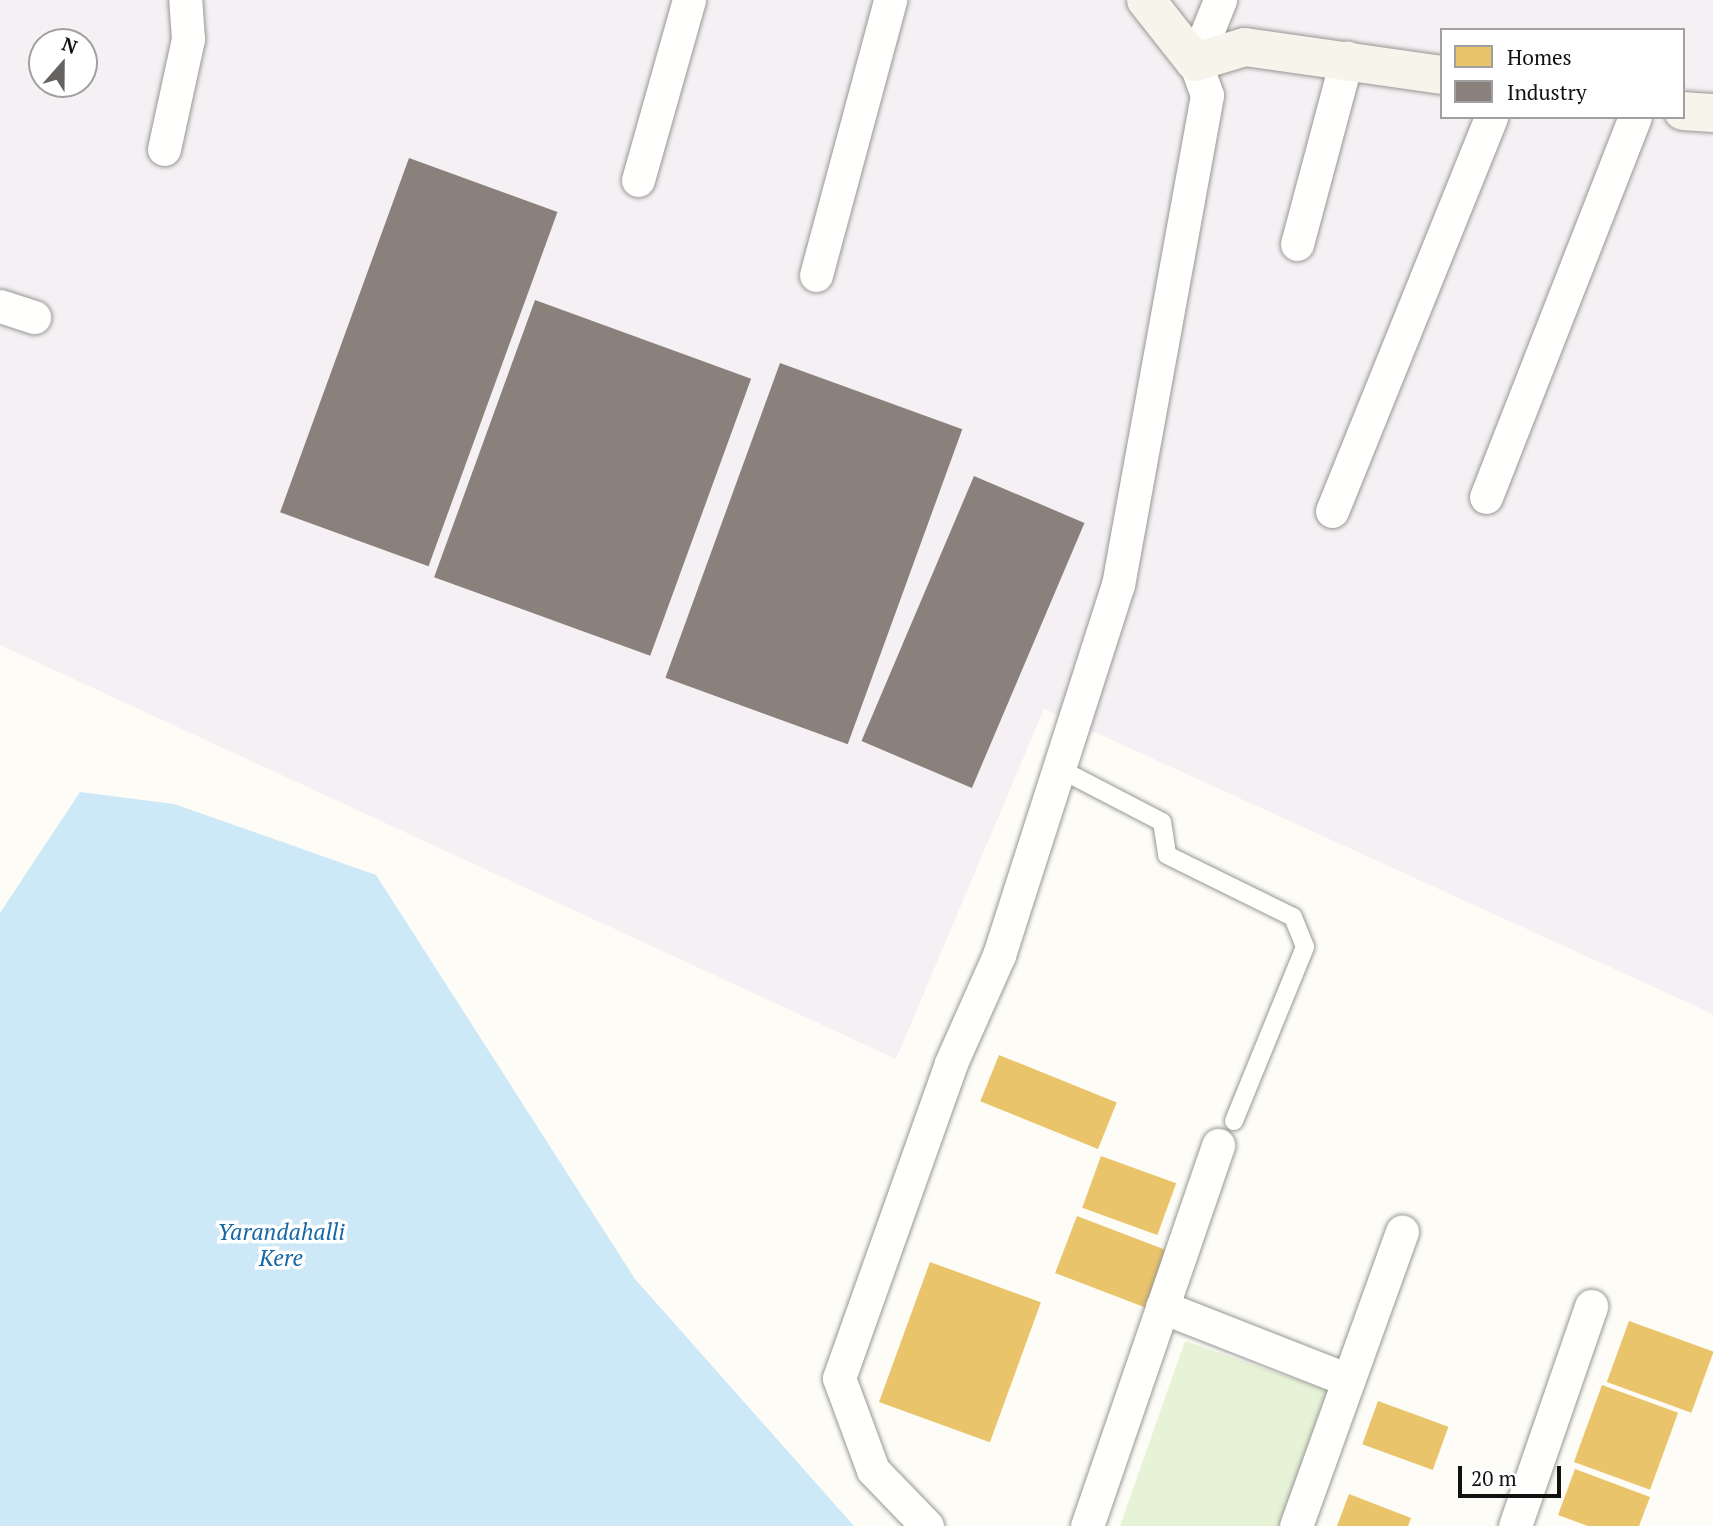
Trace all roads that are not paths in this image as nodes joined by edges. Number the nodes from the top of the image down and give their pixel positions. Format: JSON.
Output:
{"nodes":[{"id":1,"x":185,"y":0,"type":"edge"},
{"id":2,"x":689,"y":0,"type":"edge"},
{"id":3,"x":890,"y":0,"type":"edge"},
{"id":4,"x":1146,"y":0,"type":"edge"},
{"id":5,"x":1220,"y":0,"type":"edge"},
{"id":6,"x":1347,"y":58,"type":"junction"},
{"id":7,"x":1195,"y":62,"type":"junction"},
{"id":8,"x":1440,"y":75,"type":"edge"},
{"id":9,"x":1685,"y":111,"type":"edge"},
{"id":10,"x":1713,"y":113,"type":"edge"},
{"id":11,"x":1490,"y":119,"type":"edge"},
{"id":12,"x":1634,"y":119,"type":"edge"},
{"id":13,"x":163,"y":149,"type":"dead end"},
{"id":14,"x":638,"y":180,"type":"dead end"},
{"id":15,"x":1297,"y":244,"type":"dead end"},
{"id":16,"x":816,"y":275,"type":"dead end"},
{"id":17,"x":0,"y":306,"type":"edge"},
{"id":18,"x":34,"y":317,"type":"dead end"},
{"id":19,"x":1486,"y":497,"type":"dead end"},
{"id":20,"x":1332,"y":512,"type":"dead end"},
{"id":21,"x":1060,"y":769,"type":"junction"},
{"id":22,"x":1226,"y":1133,"type":"joint"},
{"id":23,"x":1402,"y":1231,"type":"dead end"},
{"id":24,"x":1591,"y":1306,"type":"dead end"},
{"id":25,"x":1162,"y":1307,"type":"junction"},
{"id":26,"x":1349,"y":1380,"type":"junction"},
{"id":27,"x":927,"y":1526,"type":"edge"},
{"id":28,"x":1087,"y":1526,"type":"edge"},
{"id":29,"x":1296,"y":1526,"type":"edge"},
{"id":30,"x":1515,"y":1526,"type":"edge"}],
"edges":[{"from":1,"to":13,"type":"street"},
{"from":2,"to":14,"type":"street"},
{"from":3,"to":16,"type":"street"},
{"from":4,"to":7,"type":"street"},
{"from":5,"to":7,"type":"street"},
{"from":6,"to":7,"type":"street"},
{"from":6,"to":8,"type":"street"},
{"from":6,"to":15,"type":"street"},
{"from":7,"to":21,"type":"street"},
{"from":9,"to":10,"type":"street"},
{"from":11,"to":20,"type":"street"},
{"from":12,"to":19,"type":"street"},
{"from":17,"to":18,"type":"street"},
{"from":21,"to":22,"type":"lane"},
{"from":21,"to":27,"type":"street"},
{"from":22,"to":25,"type":"street"},
{"from":23,"to":26,"type":"street"},
{"from":24,"to":30,"type":"street"},
{"from":25,"to":26,"type":"street"},
{"from":25,"to":28,"type":"street"},
{"from":26,"to":29,"type":"street"}]}
